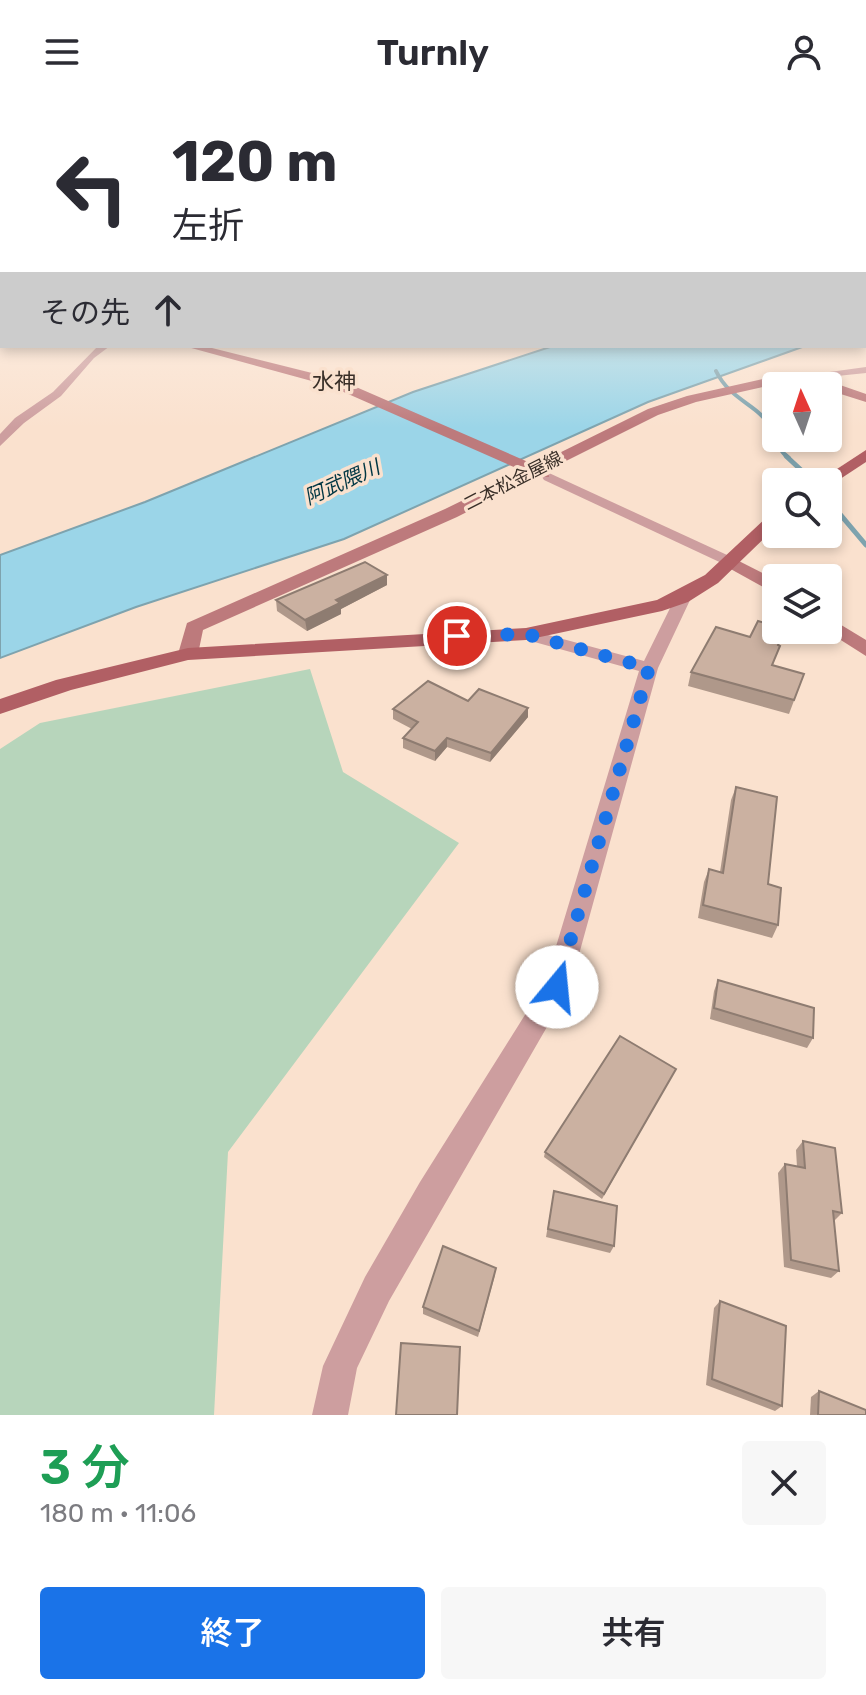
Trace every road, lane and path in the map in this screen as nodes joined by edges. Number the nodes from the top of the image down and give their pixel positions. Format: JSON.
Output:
{"nodes":[{"id":1,"x":101,"y":348,"type":"edge"},
{"id":2,"x":199,"y":348,"type":"edge"},
{"id":3,"x":866,"y":370,"type":"edge"},
{"id":4,"x":842,"y":372,"type":"edge"},
{"id":5,"x":762,"y":385,"type":"edge"},
{"id":6,"x":842,"y":391,"type":"edge"},
{"id":7,"x":866,"y":398,"type":"edge"},
{"id":8,"x":0,"y":442,"type":"edge"},
{"id":9,"x":866,"y":455,"type":"edge"},
{"id":10,"x":842,"y":471,"type":"edge"},
{"id":11,"x":549,"y":477,"type":"joint"},
{"id":12,"x":762,"y":533,"type":"edge"},
{"id":13,"x":733,"y":563,"type":"junction"},
{"id":14,"x":762,"y":580,"type":"edge"},
{"id":15,"x":683,"y":598,"type":"junction"},
{"id":16,"x":842,"y":633,"type":"edge"},
{"id":17,"x":526,"y":634,"type":"junction"},
{"id":18,"x":866,"y":650,"type":"edge"},
{"id":19,"x":188,"y":654,"type":"junction"},
{"id":20,"x":649,"y":668,"type":"junction"},
{"id":21,"x":0,"y":707,"type":"edge"},
{"id":22,"x":330,"y":1415,"type":"edge"}],
"edges":[{"from":1,"to":8,"type":"street"},
{"from":2,"to":11,"type":"street"},
{"from":3,"to":4,"type":"street"},
{"from":5,"to":19,"type":"street","name":"二本松金屋線"},
{"from":6,"to":7,"type":"street","name":"二本松金屋線"},
{"from":9,"to":10,"type":"main road"},
{"from":11,"to":13,"type":"street"},
{"from":12,"to":13,"type":"main road"},
{"from":13,"to":14,"type":"street"},
{"from":13,"to":15,"type":"main road"},
{"from":15,"to":17,"type":"main road"},
{"from":15,"to":20,"type":"street"},
{"from":16,"to":18,"type":"street"},
{"from":17,"to":19,"type":"main road"},
{"from":17,"to":20,"type":"street"},
{"from":19,"to":21,"type":"main road"},
{"from":20,"to":22,"type":"street"}]}
